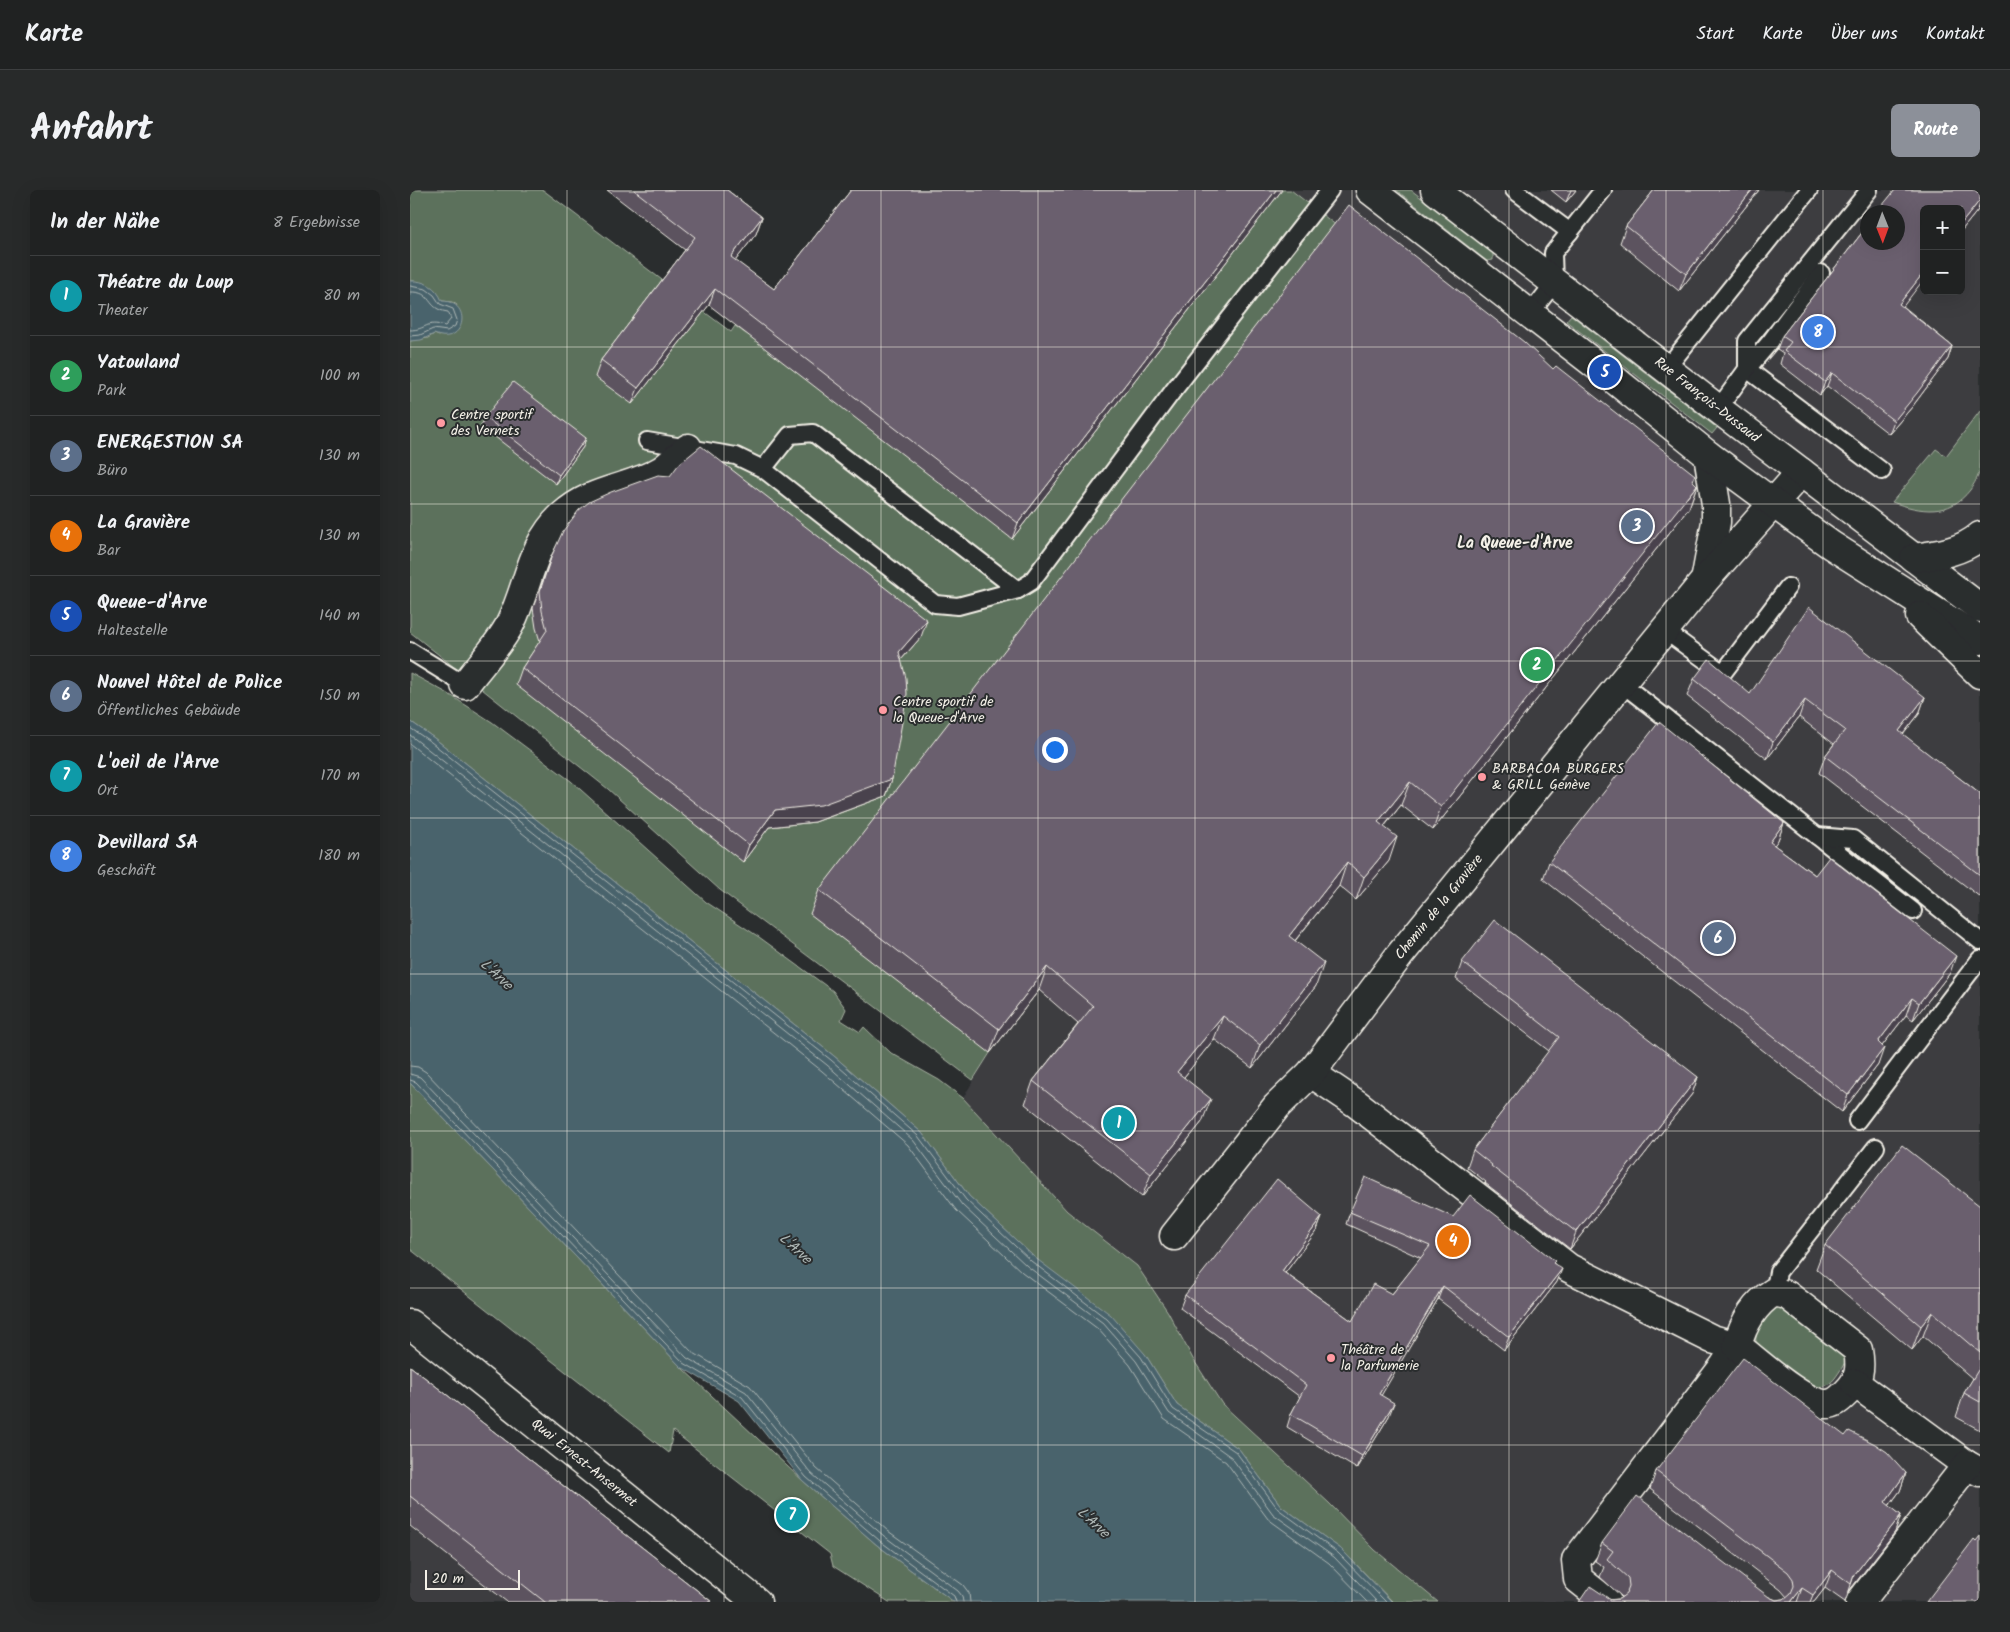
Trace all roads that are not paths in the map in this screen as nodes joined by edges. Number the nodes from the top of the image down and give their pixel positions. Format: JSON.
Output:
{"nodes":[{"id":1,"x":1330,"y":190,"type":"edge"},
{"id":2,"x":1370,"y":190,"type":"edge"},
{"id":3,"x":1435,"y":190,"type":"edge"},
{"id":4,"x":1514,"y":190,"type":"edge"},
{"id":5,"x":1603,"y":190,"type":"edge"},
{"id":6,"x":1809,"y":190,"type":"edge"},
{"id":7,"x":1870,"y":190,"type":"edge"},
{"id":8,"x":1570,"y":232,"type":"junction"},
{"id":9,"x":1821,"y":273,"type":"dead end"},
{"id":10,"x":1554,"y":283,"type":"junction"},
{"id":11,"x":1530,"y":314,"type":"junction"},
{"id":12,"x":1666,"y":369,"type":"junction"},
{"id":13,"x":1747,"y":369,"type":"junction"},
{"id":14,"x":1718,"y":409,"type":"junction"},
{"id":15,"x":647,"y":441,"type":"dead end"},
{"id":16,"x":688,"y":448,"type":"junction"},
{"id":17,"x":1708,"y":454,"type":"junction"},
{"id":18,"x":763,"y":470,"type":"junction"},
{"id":19,"x":1882,"y":471,"type":"dead end"},
{"id":20,"x":1801,"y":472,"type":"junction"},
{"id":21,"x":1774,"y":503,"type":"junction"},
{"id":22,"x":1980,"y":536,"type":"edge"},
{"id":23,"x":1924,"y":556,"type":"junction"},
{"id":24,"x":1882,"y":578,"type":"junction"},
{"id":25,"x":1706,"y":579,"type":"junction"},
{"id":26,"x":1788,"y":587,"type":"dead end"},
{"id":27,"x":1018,"y":590,"type":"junction"},
{"id":28,"x":1980,"y":608,"type":"edge"},
{"id":29,"x":1664,"y":630,"type":"junction"},
{"id":30,"x":1980,"y":640,"type":"edge"},
{"id":31,"x":410,"y":650,"type":"edge"},
{"id":32,"x":1980,"y":674,"type":"edge"},
{"id":33,"x":1621,"y":683,"type":"junction"},
{"id":34,"x":465,"y":685,"type":"joint"},
{"id":35,"x":1817,"y":836,"type":"junction"},
{"id":36,"x":1914,"y":911,"type":"dead end"},
{"id":37,"x":1980,"y":941,"type":"edge"},
{"id":38,"x":1980,"y":959,"type":"edge"},
{"id":39,"x":1311,"y":1073,"type":"junction"},
{"id":40,"x":1857,"y":1122,"type":"dead end"},
{"id":41,"x":1876,"y":1147,"type":"dead end"},
{"id":42,"x":1174,"y":1236,"type":"dead end"},
{"id":43,"x":1774,"y":1292,"type":"junction"},
{"id":44,"x":410,"y":1324,"type":"edge"},
{"id":45,"x":1737,"y":1346,"type":"junction"},
{"id":46,"x":1855,"y":1383,"type":"junction"},
{"id":47,"x":1974,"y":1468,"type":"edge"},
{"id":48,"x":1628,"y":1492,"type":"junction"},
{"id":49,"x":1650,"y":1510,"type":"edge"},
{"id":50,"x":757,"y":1602,"type":"edge"},
{"id":51,"x":1607,"y":1602,"type":"edge"},
{"id":52,"x":1860,"y":1602,"type":"edge"}],
"edges":[{"from":1,"to":27,"type":"lane"},
{"from":2,"to":11,"type":"street"},
{"from":3,"to":10,"type":"street","name":"Rue François-Dussaud"},
{"from":4,"to":8,"type":"lane"},
{"from":5,"to":8,"type":"lane"},
{"from":6,"to":12,"type":"lane"},
{"from":7,"to":13,"type":"lane"},
{"from":8,"to":10,"type":"lane"},
{"from":9,"to":13,"type":"lane"},
{"from":10,"to":11,"type":"lane"},
{"from":10,"to":12,"type":"street","name":"Rue François-Dussaud"},
{"from":11,"to":17,"type":"street"},
{"from":12,"to":14,"type":"street","name":"Rue François-Dussaud"},
{"from":13,"to":14,"type":"lane"},
{"from":13,"to":19,"type":"lane"},
{"from":14,"to":20,"type":"street","name":"Rue François-Dussaud"},
{"from":15,"to":16,"type":"lane"},
{"from":16,"to":18,"type":"lane"},
{"from":16,"to":34,"type":"street"},
{"from":17,"to":21,"type":"street"},
{"from":17,"to":25,"type":"street","name":"Chemin de la Gravière"},
{"from":18,"to":27,"type":"lane"},
{"from":18,"to":27,"type":"lane"},
{"from":20,"to":21,"type":"street","name":"Chemin de la Gravière"},
{"from":20,"to":23,"type":"street","name":"Rue François-Dussaud"},
{"from":21,"to":24,"type":"street"},
{"from":21,"to":25,"type":"street","name":"Chemin de la Gravière"},
{"from":22,"to":23,"type":"street"},
{"from":23,"to":28,"type":"street","name":"Rue François-Dussaud"},
{"from":24,"to":30,"type":"street"},
{"from":24,"to":32,"type":"street"},
{"from":25,"to":29,"type":"street","name":"Chemin de la Gravière"},
{"from":26,"to":29,"type":"lane"},
{"from":29,"to":33,"type":"street","name":"Chemin de la Gravière"},
{"from":31,"to":34,"type":"lane"},
{"from":33,"to":35,"type":"lane"},
{"from":33,"to":39,"type":"street","name":"Chemin de la Gravière"},
{"from":35,"to":36,"type":"lane"},
{"from":35,"to":37,"type":"lane"},
{"from":38,"to":40,"type":"lane"},
{"from":39,"to":42,"type":"street","name":"Chemin de la Gravière"},
{"from":39,"to":45,"type":"street"},
{"from":41,"to":43,"type":"lane"},
{"from":43,"to":45,"type":"street"},
{"from":43,"to":46,"type":"street"},
{"from":44,"to":50,"type":"street","name":"Quai Ernest-Ansermet"},
{"from":45,"to":46,"type":"street"},
{"from":45,"to":48,"type":"street"},
{"from":46,"to":47,"type":"street"},
{"from":47,"to":52,"type":"street"},
{"from":48,"to":49,"type":"street"},
{"from":48,"to":51,"type":"street"}]}
